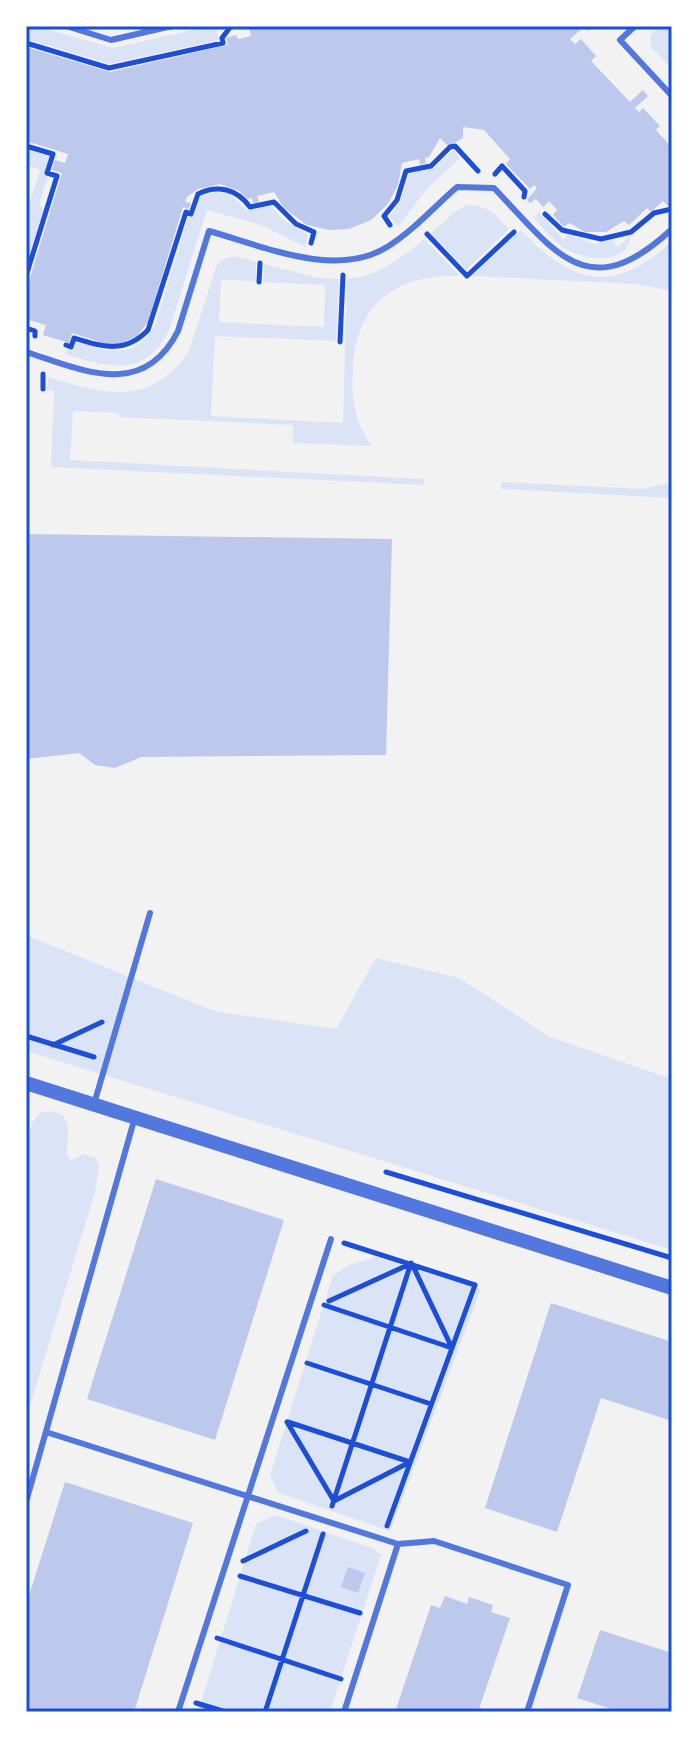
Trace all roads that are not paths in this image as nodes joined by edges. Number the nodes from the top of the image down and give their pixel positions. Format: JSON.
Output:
{"nodes":[{"id":1,"x":66,"y":26,"type":"edge"},
{"id":2,"x":172,"y":26,"type":"edge"},
{"id":3,"x":635,"y":26,"type":"edge"},
{"id":4,"x":672,"y":96,"type":"edge"},
{"id":5,"x":672,"y":229,"type":"edge"},
{"id":6,"x":26,"y":352,"type":"edge"},
{"id":7,"x":150,"y":913,"type":"dead end"},
{"id":8,"x":26,"y":1083,"type":"edge"},
{"id":9,"x":94,"y":1104,"type":"junction"},
{"id":10,"x":135,"y":1117,"type":"junction"},
{"id":11,"x":331,"y":1239,"type":"road end"},
{"id":12,"x":672,"y":1288,"type":"edge"},
{"id":13,"x":46,"y":1432,"type":"junction"},
{"id":14,"x":248,"y":1494,"type":"junction"},
{"id":15,"x":26,"y":1502,"type":"edge"},
{"id":16,"x":398,"y":1544,"type":"junction"},
{"id":17,"x":178,"y":1712,"type":"edge"},
{"id":18,"x":344,"y":1712,"type":"edge"},
{"id":19,"x":527,"y":1712,"type":"edge"}],
"edges":[{"from":1,"to":2,"type":"lane"},
{"from":3,"to":4,"type":"lane"},
{"from":5,"to":6,"type":"lane"},
{"from":7,"to":9,"type":"lane"},
{"from":8,"to":9,"type":"street"},
{"from":9,"to":10,"type":"street"},
{"from":10,"to":12,"type":"street"},
{"from":10,"to":13,"type":"lane"},
{"from":11,"to":14,"type":"lane"},
{"from":13,"to":14,"type":"lane"},
{"from":13,"to":15,"type":"lane"},
{"from":14,"to":16,"type":"lane"},
{"from":14,"to":17,"type":"lane"},
{"from":16,"to":18,"type":"lane"},
{"from":16,"to":19,"type":"lane"}]}
